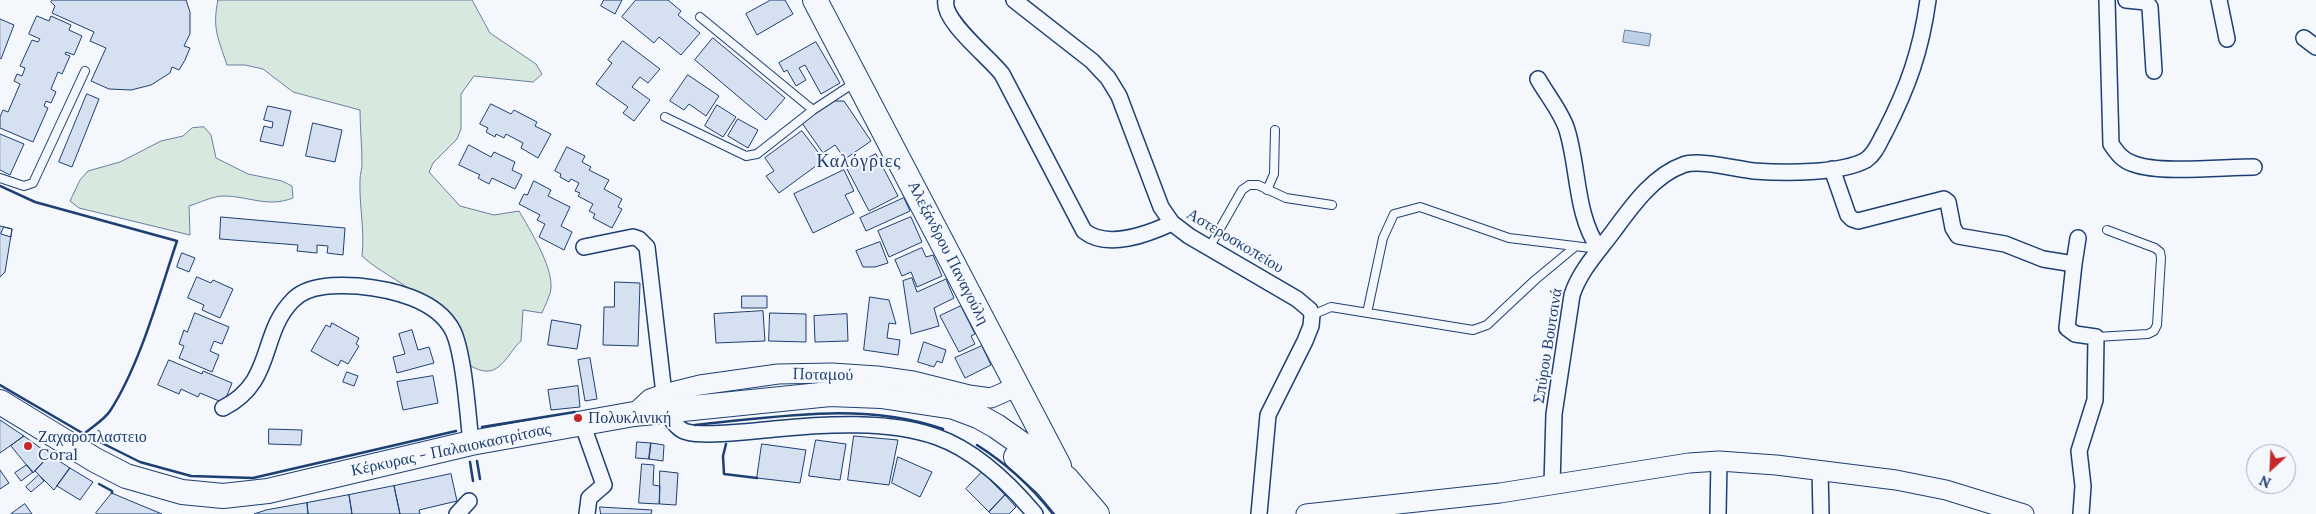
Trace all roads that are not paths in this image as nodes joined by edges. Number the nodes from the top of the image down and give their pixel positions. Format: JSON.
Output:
{"nodes":[{"id":1,"x":815,"y":0,"type":"edge"},
{"id":2,"x":946,"y":0,"type":"edge"},
{"id":3,"x":1014,"y":0,"type":"edge"},
{"id":4,"x":1928,"y":0,"type":"edge"},
{"id":5,"x":2107,"y":0,"type":"edge"},
{"id":6,"x":2126,"y":0,"type":"edge"},
{"id":7,"x":2218,"y":0,"type":"edge"},
{"id":8,"x":700,"y":17,"type":"dead end"},
{"id":9,"x":2227,"y":40,"type":"dead end"},
{"id":10,"x":85,"y":71,"type":"dead end"},
{"id":11,"x":2154,"y":71,"type":"dead end"},
{"id":12,"x":1538,"y":79,"type":"dead end"},
{"id":13,"x":858,"y":80,"type":"junction"},
{"id":14,"x":813,"y":110,"type":"junction"},
{"id":15,"x":665,"y":118,"type":"dead end"},
{"id":16,"x":1275,"y":130,"type":"dead end"},
{"id":17,"x":2254,"y":167,"type":"dead end"},
{"id":18,"x":1832,"y":169,"type":"junction"},
{"id":19,"x":0,"y":178,"type":"edge"},
{"id":20,"x":1267,"y":190,"type":"junction"},
{"id":21,"x":1332,"y":205,"type":"dead end"},
{"id":22,"x":1172,"y":224,"type":"junction"},
{"id":23,"x":2108,"y":230,"type":"dead end"},
{"id":24,"x":2078,"y":238,"type":"dead end"},
{"id":25,"x":1576,"y":246,"type":"junction"},
{"id":26,"x":584,"y":248,"type":"dead end"},
{"id":27,"x":1209,"y":248,"type":"junction"},
{"id":28,"x":1599,"y":249,"type":"junction"},
{"id":29,"x":2074,"y":264,"type":"junction"},
{"id":30,"x":1367,"y":313,"type":"junction"},
{"id":31,"x":1312,"y":315,"type":"junction"},
{"id":32,"x":2096,"y":337,"type":"junction"},
{"id":33,"x":1016,"y":387,"type":"junction"},
{"id":34,"x":0,"y":402,"type":"edge"},
{"id":35,"x":665,"y":402,"type":"junction"},
{"id":36,"x":924,"y":404,"type":"junction"},
{"id":37,"x":223,"y":408,"type":"dead end"},
{"id":38,"x":582,"y":423,"type":"junction"},
{"id":39,"x":471,"y":443,"type":"junction"},
{"id":40,"x":1719,"y":461,"type":"junction"},
{"id":41,"x":1820,"y":470,"type":"junction"},
{"id":42,"x":1067,"y":480,"type":"junction"},
{"id":43,"x":1552,"y":485,"type":"junction"},
{"id":44,"x":469,"y":501,"type":"dead end"},
{"id":45,"x":1990,"y":508,"type":"edge"},
{"id":46,"x":457,"y":514,"type":"edge"},
{"id":47,"x":588,"y":514,"type":"edge"},
{"id":48,"x":1035,"y":514,"type":"edge"},
{"id":49,"x":1071,"y":514,"type":"edge"},
{"id":50,"x":1096,"y":514,"type":"edge"},
{"id":51,"x":1260,"y":514,"type":"edge"},
{"id":52,"x":1306,"y":514,"type":"edge"},
{"id":53,"x":1718,"y":514,"type":"edge"},
{"id":54,"x":1821,"y":514,"type":"edge"},
{"id":55,"x":2024,"y":514,"type":"edge"},
{"id":56,"x":2081,"y":514,"type":"edge"}],
"edges":[{"from":1,"to":13,"type":"main road","name":"Αλεξάνδρου Παναγούλη"},
{"from":2,"to":22,"type":"street"},
{"from":3,"to":22,"type":"street","name":"Αστεροσκοπείου"},
{"from":4,"to":18,"type":"street","name":"Σπύρου Βουτσινά"},
{"from":5,"to":17,"type":"street"},
{"from":6,"to":11,"type":"street"},
{"from":7,"to":9,"type":"street"},
{"from":8,"to":14,"type":"lane"},
{"from":10,"to":19,"type":"lane"},
{"from":12,"to":28,"type":"street"},
{"from":13,"to":14,"type":"lane"},
{"from":13,"to":33,"type":"main road","name":"Αλεξάνδρου Παναγούλη"},
{"from":14,"to":15,"type":"lane"},
{"from":16,"to":20,"type":"lane"},
{"from":18,"to":28,"type":"street","name":"Σπύρου Βουτσινά"},
{"from":18,"to":29,"type":"street"},
{"from":20,"to":21,"type":"lane"},
{"from":20,"to":27,"type":"lane"},
{"from":22,"to":27,"type":"street","name":"Αστεροσκοπείου"},
{"from":23,"to":32,"type":"lane"},
{"from":24,"to":29,"type":"street"},
{"from":25,"to":28,"type":"lane"},
{"from":25,"to":30,"type":"lane"},
{"from":25,"to":30,"type":"lane"},
{"from":26,"to":35,"type":"street"},
{"from":27,"to":31,"type":"street","name":"Αστεροσκοπείου"},
{"from":28,"to":43,"type":"street","name":"Σπύρου Βουτσινά"},
{"from":29,"to":32,"type":"street"},
{"from":30,"to":31,"type":"lane"},
{"from":31,"to":51,"type":"street"},
{"from":32,"to":56,"type":"street"},
{"from":33,"to":35,"type":"street","name":"Ποταμού"},
{"from":33,"to":42,"type":"main road","name":"Αλεξάνδρου Παναγούλη"},
{"from":34,"to":39,"type":"main road","name":"Κέρκυρας - Παλαιοκαστρίτσας"},
{"from":35,"to":36,"type":"main road","name":"Κέρκυρας - Παλαιοκαστρίτσας"},
{"from":35,"to":38,"type":"main road","name":"Κέρκυρας - Παλαιοκαστρίτσας"},
{"from":35,"to":48,"type":"street"},
{"from":36,"to":42,"type":"main road","name":"Κέρκυρας - Παλαιοκαστρίτσας"},
{"from":36,"to":49,"type":"main road","name":"Κέρκυρας - Παλαιοκαστρίτσας"},
{"from":37,"to":39,"type":"street"},
{"from":38,"to":39,"type":"main road","name":"Κέρκυρας - Παλαιοκαστρίτσας"},
{"from":38,"to":47,"type":"street"},
{"from":40,"to":41,"type":"street"},
{"from":40,"to":43,"type":"street"},
{"from":40,"to":53,"type":"street"},
{"from":41,"to":45,"type":"street"},
{"from":41,"to":54,"type":"street"},
{"from":42,"to":50,"type":"main road","name":"Κέρκυρας - Παλαιοκαστρίτσας"},
{"from":43,"to":52,"type":"street"},
{"from":44,"to":46,"type":"street"},
{"from":45,"to":55,"type":"street"}]}
